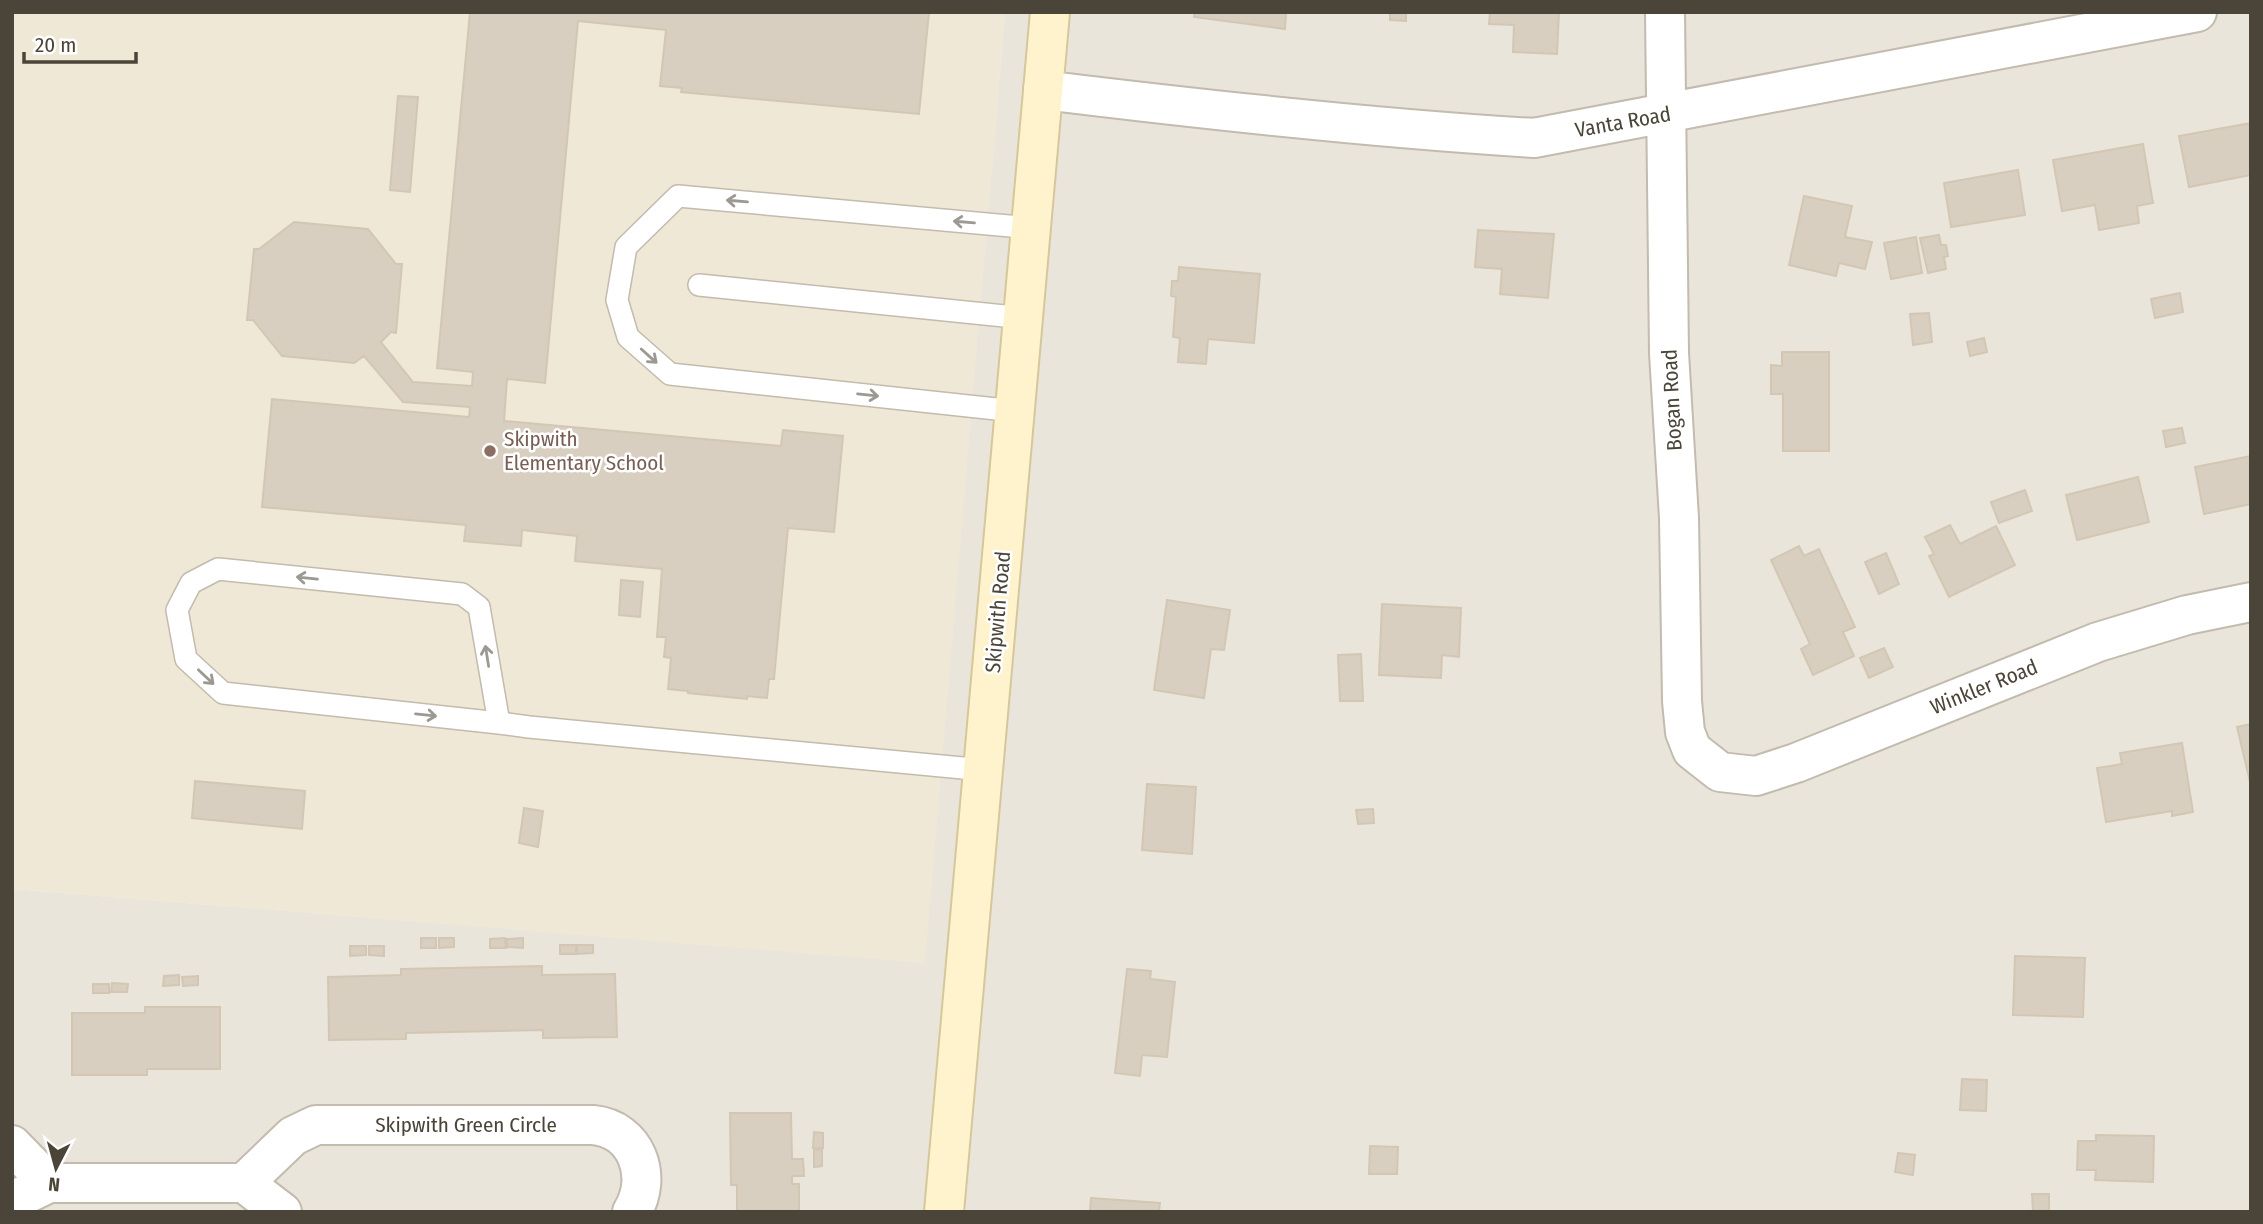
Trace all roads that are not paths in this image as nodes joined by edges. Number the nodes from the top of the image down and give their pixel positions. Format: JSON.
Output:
{"nodes":[{"id":1,"x":1050,"y":12,"type":"edge"},
{"id":2,"x":1665,"y":12,"type":"edge"},
{"id":3,"x":2197,"y":12,"type":"edge"},
{"id":4,"x":1043,"y":90,"type":"junction"},
{"id":5,"x":1666,"y":114,"type":"junction"},
{"id":6,"x":1032,"y":228,"type":"junction"},
{"id":7,"x":699,"y":285,"type":"dead end"},
{"id":8,"x":1024,"y":318,"type":"junction"},
{"id":9,"x":1015,"y":411,"type":"junction"},
{"id":10,"x":2251,"y":602,"type":"edge"},
{"id":11,"x":499,"y":723,"type":"junction"},
{"id":12,"x":984,"y":770,"type":"junction"},
{"id":13,"x":1720,"y":772,"type":"joint"},
{"id":14,"x":12,"y":1145,"type":"edge"},
{"id":15,"x":49,"y":1183,"type":"junction"},
{"id":16,"x":244,"y":1183,"type":"junction"},
{"id":17,"x":169,"y":1197,"type":"edge"},
{"id":18,"x":125,"y":1198,"type":"edge"},
{"id":19,"x":12,"y":1201,"type":"edge"},
{"id":20,"x":282,"y":1212,"type":"edge"},
{"id":21,"x":632,"y":1212,"type":"edge"},
{"id":22,"x":944,"y":1212,"type":"edge"}],
"edges":[{"from":1,"to":4,"type":"main road","name":"Skipwith Road"},
{"from":2,"to":5,"type":"street","name":"Bogan Road"},
{"from":3,"to":5,"type":"street","name":"Vanta Road"},
{"from":4,"to":5,"type":"street","name":"Vanta Road"},
{"from":4,"to":6,"type":"main road","name":"Skipwith Road"},
{"from":5,"to":13,"type":"street","name":"Bogan Road"},
{"from":6,"to":8,"type":"main road","name":"Skipwith Road"},
{"from":6,"to":9,"type":"lane","one_way":true},
{"from":7,"to":8,"type":"lane"},
{"from":8,"to":9,"type":"main road","name":"Skipwith Road"},
{"from":9,"to":12,"type":"main road","name":"Skipwith Road"},
{"from":10,"to":13,"type":"street","name":"Winkler Road"},
{"from":11,"to":11,"type":"lane","one_way":true},
{"from":11,"to":12,"type":"lane"},
{"from":12,"to":22,"type":"main road","name":"Skipwith Road"},
{"from":14,"to":15,"type":"street"},
{"from":15,"to":18,"type":"street"},
{"from":15,"to":19,"type":"street"},
{"from":16,"to":17,"type":"street"},
{"from":16,"to":20,"type":"street"},
{"from":16,"to":21,"type":"street","name":"Skipwith Green Circle"},
{"from":17,"to":18,"type":"street"}]}
